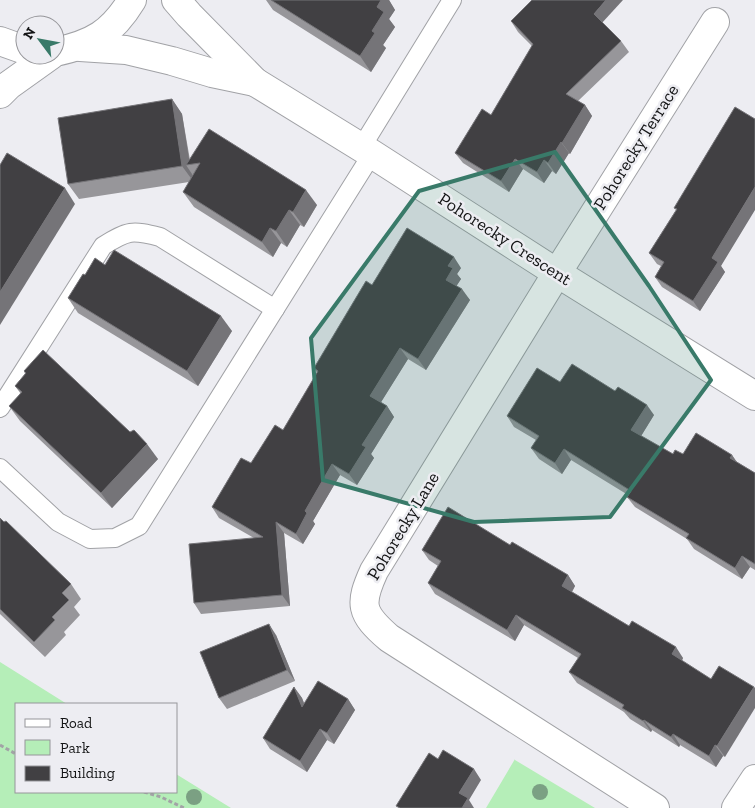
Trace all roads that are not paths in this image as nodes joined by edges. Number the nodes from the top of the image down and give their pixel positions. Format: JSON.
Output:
{"nodes":[{"id":1,"x":132,"y":0,"type":"edge"},
{"id":2,"x":176,"y":0,"type":"edge"},
{"id":3,"x":451,"y":0,"type":"edge"},
{"id":4,"x":715,"y":22,"type":"dead end"},
{"id":5,"x":0,"y":41,"type":"edge"},
{"id":6,"x":15,"y":46,"type":"edge"},
{"id":7,"x":68,"y":49,"type":"edge"},
{"id":8,"x":37,"y":65,"type":"edge"},
{"id":9,"x":255,"y":82,"type":"junction"},
{"id":10,"x":0,"y":94,"type":"edge"},
{"id":11,"x":366,"y":151,"type":"junction"},
{"id":12,"x":557,"y":273,"type":"junction"},
{"id":13,"x":275,"y":308,"type":"junction"},
{"id":14,"x":755,"y":396,"type":"edge"},
{"id":15,"x":0,"y":408,"type":"edge"},
{"id":16,"x":0,"y":468,"type":"edge"},
{"id":17,"x":755,"y":779,"type":"edge"},
{"id":18,"x":655,"y":808,"type":"edge"},
{"id":19,"x":736,"y":808,"type":"edge"}],
"edges":[{"from":1,"to":7,"type":"street"},
{"from":2,"to":9,"type":"street","name":"Pohorecky Crescent"},
{"from":3,"to":11,"type":"lane"},
{"from":4,"to":12,"type":"street","name":"Pohorecky Terrace"},
{"from":5,"to":6,"type":"street"},
{"from":7,"to":9,"type":"street","name":"Pohorecky Crescent"},
{"from":8,"to":10,"type":"street"},
{"from":9,"to":11,"type":"street","name":"Pohorecky Crescent"},
{"from":11,"to":12,"type":"street","name":"Pohorecky Crescent"},
{"from":11,"to":13,"type":"lane"},
{"from":12,"to":14,"type":"street","name":"Pohorecky Crescent"},
{"from":12,"to":18,"type":"street","name":"Pohorecky Lane"},
{"from":13,"to":15,"type":"lane"},
{"from":13,"to":16,"type":"lane"},
{"from":17,"to":19,"type":"street"}]}
